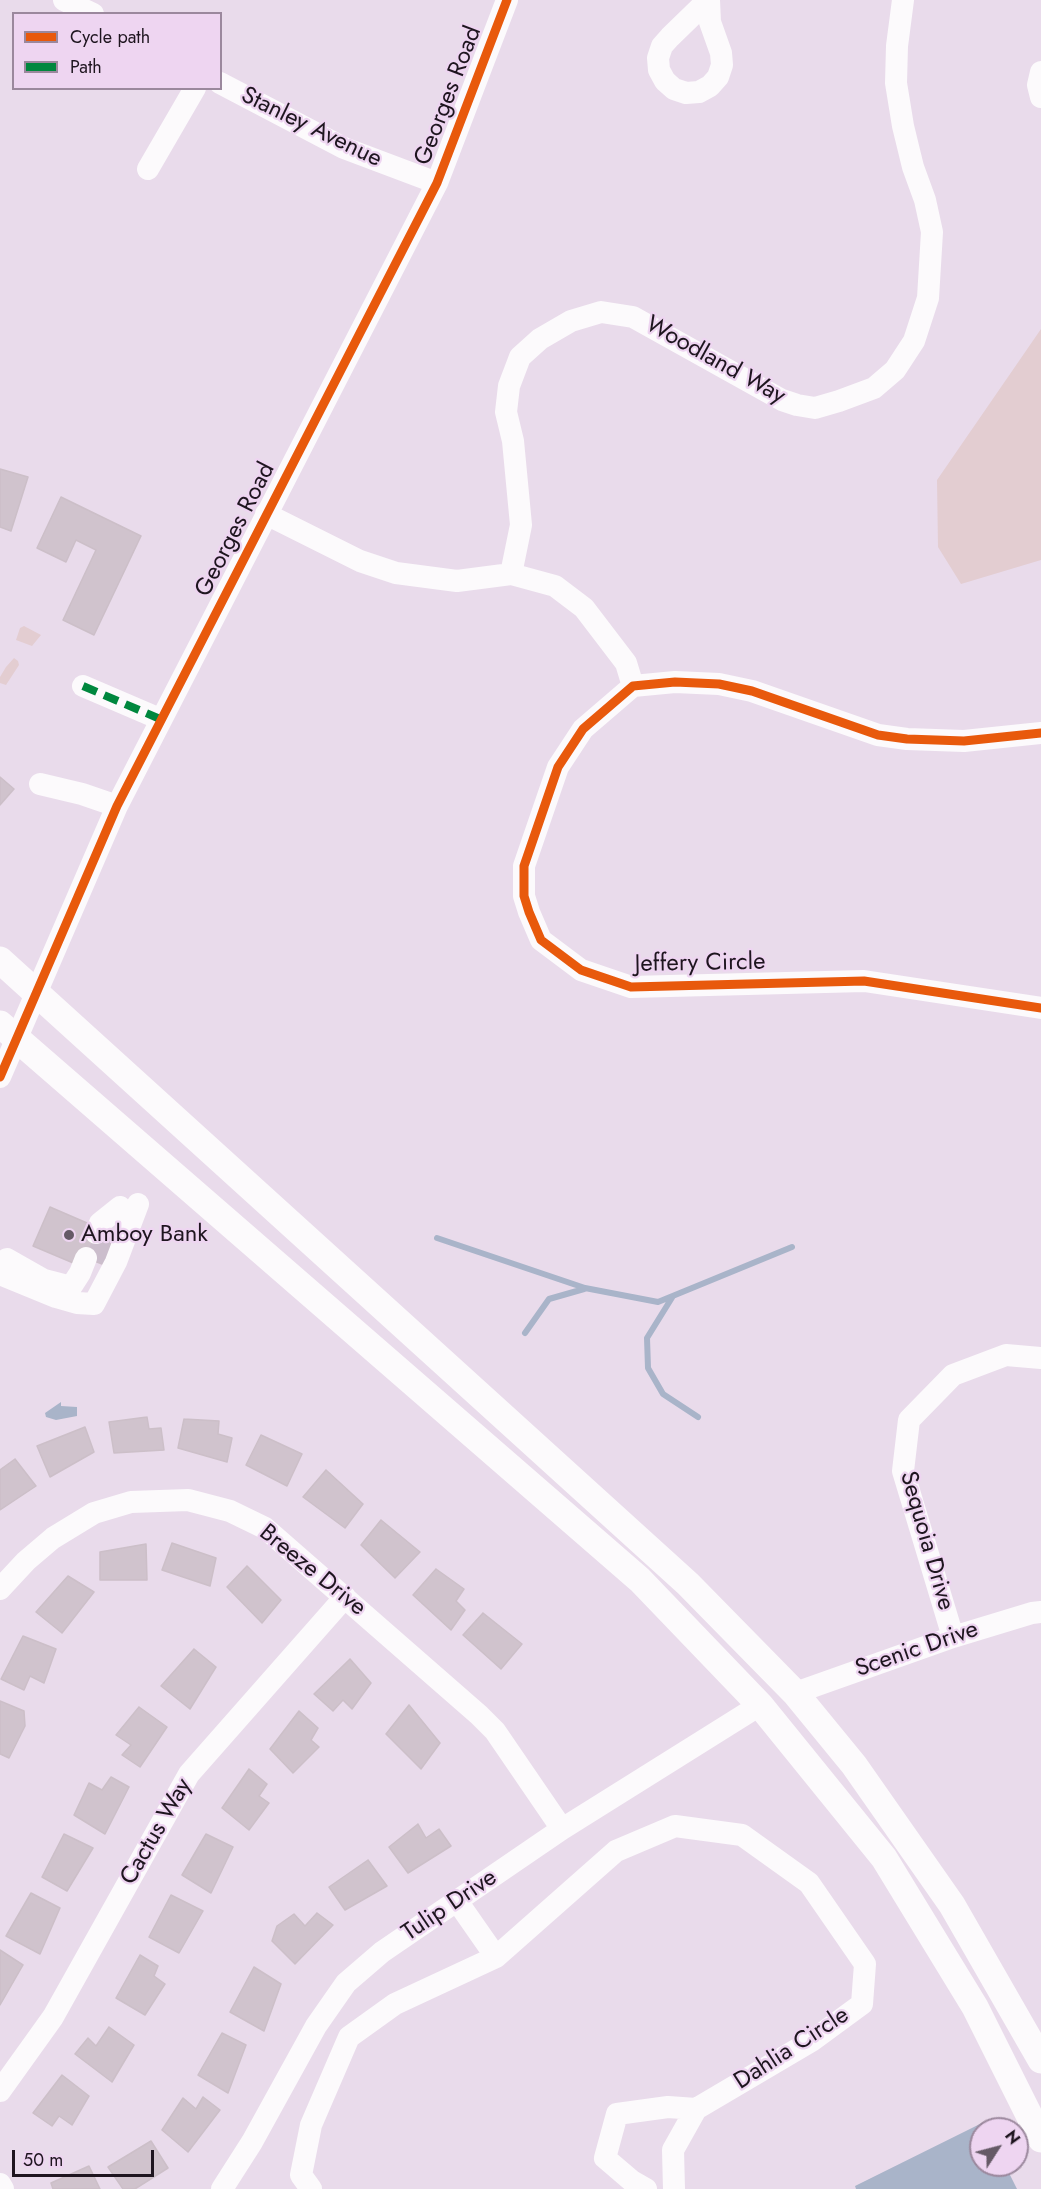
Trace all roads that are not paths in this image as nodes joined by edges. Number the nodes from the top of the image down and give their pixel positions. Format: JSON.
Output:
{"nodes":[{"id":1,"x":64,"y":0,"type":"edge"},
{"id":2,"x":507,"y":0,"type":"edge"},
{"id":3,"x":903,"y":0,"type":"edge"},
{"id":4,"x":89,"y":12,"type":"edge"},
{"id":5,"x":1041,"y":72,"type":"edge"},
{"id":6,"x":222,"y":84,"type":"edge"},
{"id":7,"x":194,"y":90,"type":"edge"},
{"id":8,"x":1041,"y":97,"type":"edge"},
{"id":9,"x":148,"y":169,"type":"dead end"},
{"id":10,"x":437,"y":183,"type":"junction"},
{"id":11,"x":266,"y":514,"type":"junction"},
{"id":12,"x":511,"y":574,"type":"junction"},
{"id":13,"x":83,"y":686,"type":"dead end"},
{"id":14,"x":633,"y":686,"type":"junction"},
{"id":15,"x":159,"y":719,"type":"junction"},
{"id":16,"x":1041,"y":733,"type":"edge"},
{"id":17,"x":40,"y":784,"type":"dead end"},
{"id":18,"x":117,"y":806,"type":"junction"},
{"id":19,"x":0,"y":960,"type":"edge"},
{"id":20,"x":37,"y":993,"type":"junction"},
{"id":21,"x":1041,"y":1008,"type":"edge"},
{"id":22,"x":8,"y":1031,"type":"edge"},
{"id":23,"x":0,"y":1077,"type":"edge"},
{"id":24,"x":101,"y":1235,"type":"tunnel mouth"},
{"id":25,"x":5,"y":1264,"type":"edge"},
{"id":26,"x":77,"y":1303,"type":"junction"},
{"id":27,"x":1041,"y":1358,"type":"edge"},
{"id":28,"x":0,"y":1589,"type":"edge"},
{"id":29,"x":345,"y":1597,"type":"junction"},
{"id":30,"x":1041,"y":1612,"type":"edge"},
{"id":31,"x":953,"y":1637,"type":"junction"},
{"id":32,"x":795,"y":1693,"type":"junction"},
{"id":33,"x":760,"y":1705,"type":"junction"},
{"id":34,"x":562,"y":1829,"type":"junction"},
{"id":35,"x":457,"y":1901,"type":"junction"},
{"id":36,"x":496,"y":1957,"type":"junction"},
{"id":37,"x":1041,"y":2060,"type":"edge"},
{"id":38,"x":0,"y":2091,"type":"edge"},
{"id":39,"x":696,"y":2109,"type":"junction"},
{"id":40,"x":1041,"y":2139,"type":"edge"},
{"id":41,"x":0,"y":2184,"type":"edge"},
{"id":42,"x":3,"y":2189,"type":"edge"},
{"id":43,"x":222,"y":2189,"type":"edge"},
{"id":44,"x":311,"y":2189,"type":"edge"},
{"id":45,"x":646,"y":2189,"type":"edge"},
{"id":46,"x":674,"y":2189,"type":"edge"}],
"edges":[{"from":1,"to":4,"type":"street"},
{"from":2,"to":10,"type":"street","name":"Georges Road"},
{"from":3,"to":12,"type":"street","name":"Woodland Way"},
{"from":5,"to":8,"type":"street"},
{"from":6,"to":10,"type":"street","name":"Stanley Avenue"},
{"from":7,"to":9,"type":"street"},
{"from":10,"to":11,"type":"street","name":"Georges Road"},
{"from":11,"to":12,"type":"street"},
{"from":11,"to":15,"type":"street","name":"Georges Road"},
{"from":12,"to":14,"type":"street"},
{"from":13,"to":15,"type":"street"},
{"from":14,"to":16,"type":"street"},
{"from":14,"to":21,"type":"street","name":"Jeffery Circle"},
{"from":15,"to":18,"type":"street","name":"Georges Road"},
{"from":17,"to":18,"type":"street"},
{"from":18,"to":20,"type":"street","name":"Georges Road"},
{"from":19,"to":20,"type":"main road"},
{"from":20,"to":22,"type":"street","name":"Georges Road"},
{"from":20,"to":32,"type":"main road"},
{"from":22,"to":23,"type":"street","name":"Georges Road"},
{"from":22,"to":33,"type":"main road"},
{"from":24,"to":26,"type":"street"},
{"from":25,"to":26,"type":"street"},
{"from":25,"to":26,"type":"street"},
{"from":27,"to":31,"type":"street","name":"Sequoia Drive"},
{"from":28,"to":29,"type":"street","name":"Breeze Drive"},
{"from":29,"to":34,"type":"street","name":"Breeze Drive"},
{"from":29,"to":38,"type":"street","name":"Cactus Way"},
{"from":30,"to":31,"type":"street","name":"Scenic Drive"},
{"from":31,"to":32,"type":"street","name":"Scenic Drive"},
{"from":32,"to":37,"type":"main road"},
{"from":33,"to":34,"type":"street","name":"Tulip Drive"},
{"from":33,"to":40,"type":"main road"},
{"from":34,"to":35,"type":"street","name":"Tulip Drive"},
{"from":35,"to":36,"type":"street"},
{"from":35,"to":43,"type":"street","name":"Tulip Drive"},
{"from":36,"to":39,"type":"street","name":"Dahlia Circle"},
{"from":36,"to":44,"type":"street","name":"Dahlia Circle"},
{"from":39,"to":45,"type":"street"},
{"from":39,"to":46,"type":"street"},
{"from":41,"to":42,"type":"street"}]}
